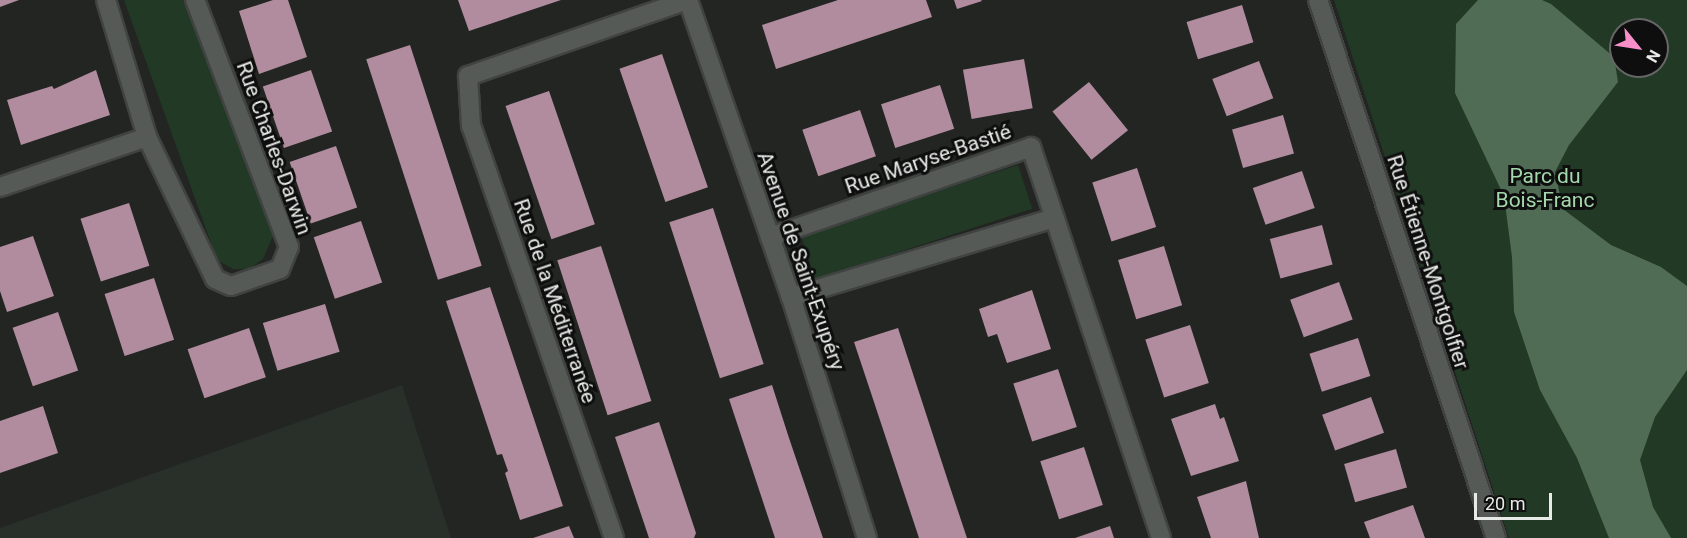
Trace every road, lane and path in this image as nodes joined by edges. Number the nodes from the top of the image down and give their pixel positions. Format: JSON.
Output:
{"nodes":[{"id":1,"x":106,"y":0,"type":"edge"},
{"id":2,"x":195,"y":0,"type":"edge"},
{"id":3,"x":688,"y":0,"type":"edge"},
{"id":4,"x":1318,"y":0,"type":"edge"},
{"id":5,"x":147,"y":136,"type":"junction"},
{"id":6,"x":0,"y":187,"type":"edge"},
{"id":7,"x":1054,"y":218,"type":"junction"},
{"id":8,"x":770,"y":237,"type":"junction"},
{"id":9,"x":790,"y":297,"type":"junction"},
{"id":10,"x":614,"y":538,"type":"edge"},
{"id":11,"x":867,"y":538,"type":"edge"},
{"id":12,"x":1161,"y":538,"type":"edge"},
{"id":13,"x":1496,"y":538,"type":"edge"}],
"edges":[{"from":1,"to":5,"type":"street","name":"Rue Charles-Darwin"},
{"from":2,"to":5,"type":"street","name":"Rue Charles-Darwin"},
{"from":3,"to":8,"type":"street","name":"Avenue de Saint-Exupéry"},
{"from":3,"to":10,"type":"street","name":"Rue de la Méditerranée"},
{"from":4,"to":13,"type":"street","name":"Rue Étienne-Montgolfier"},
{"from":5,"to":6,"type":"street"},
{"from":7,"to":8,"type":"street","name":"Rue Maryse-Bastié"},
{"from":7,"to":9,"type":"street"},
{"from":7,"to":12,"type":"street","name":"Rue Maryse-Bastié"},
{"from":8,"to":9,"type":"street","name":"Avenue de Saint-Exupéry"},
{"from":9,"to":11,"type":"street","name":"Avenue de Saint-Exupéry"}]}
